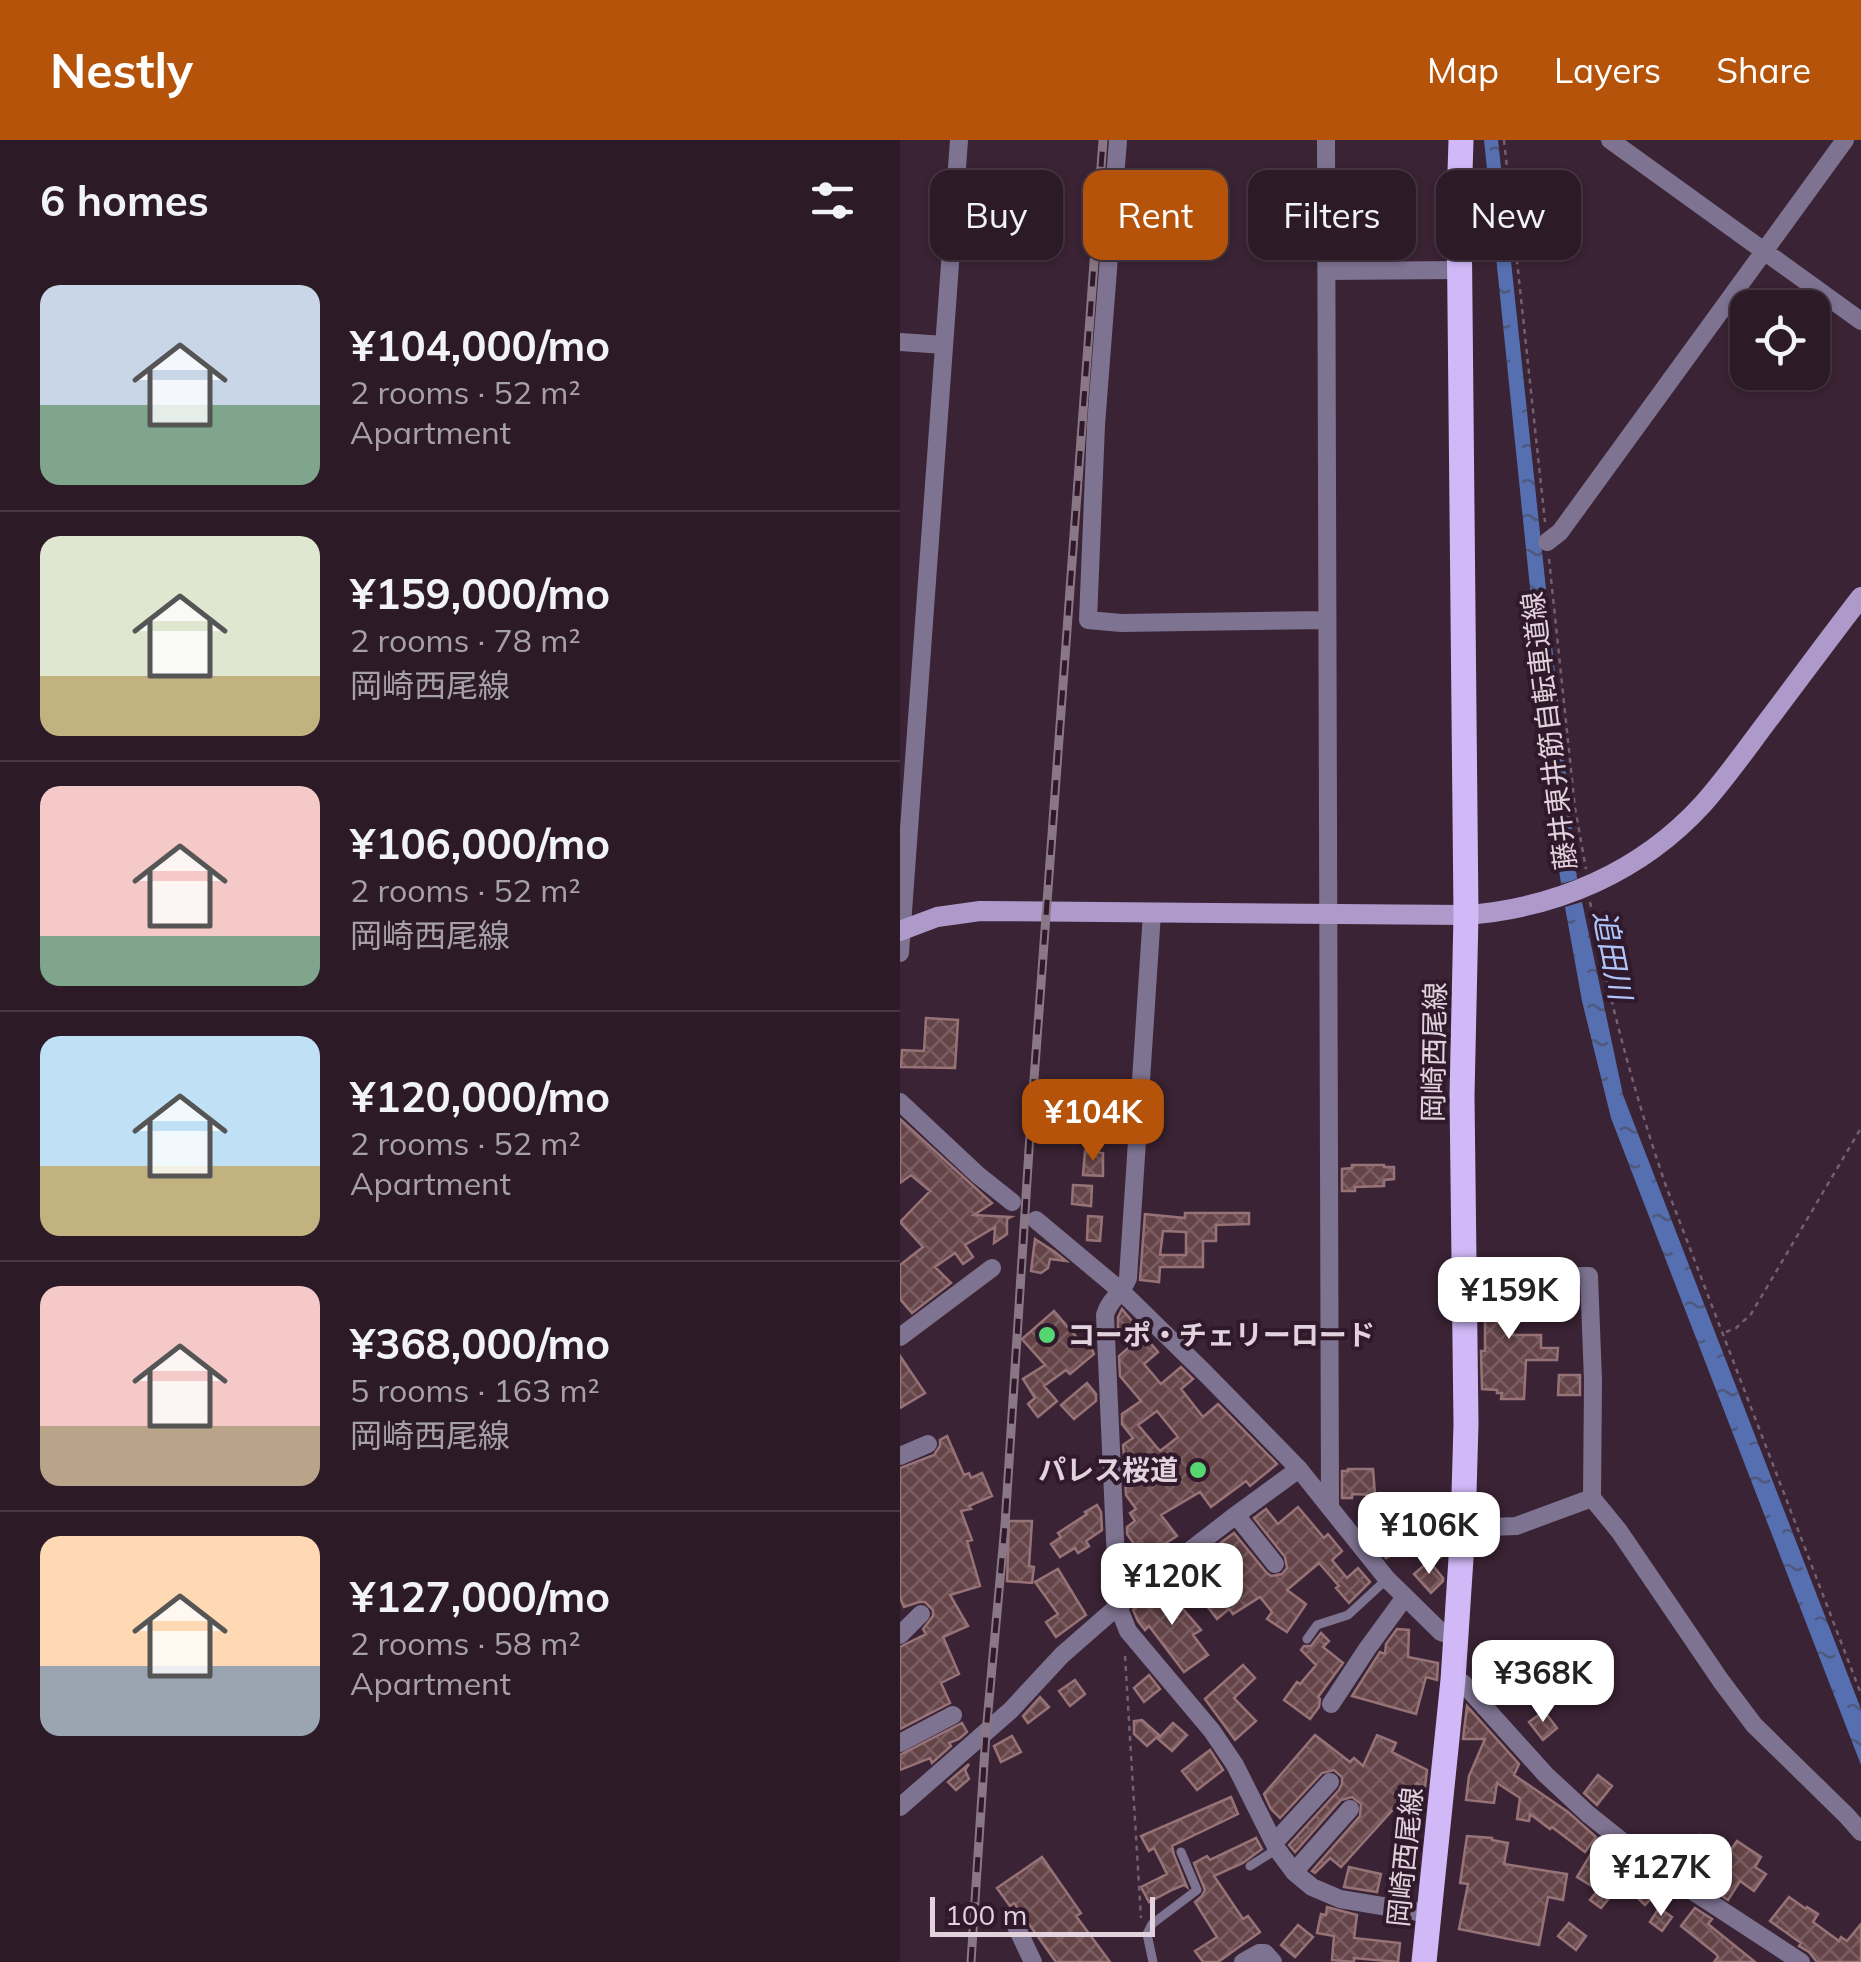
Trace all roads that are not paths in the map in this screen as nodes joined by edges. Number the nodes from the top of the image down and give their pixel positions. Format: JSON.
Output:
{"nodes":[{"id":1,"x":960,"y":140,"type":"edge"},
{"id":2,"x":1118,"y":140,"type":"edge"},
{"id":3,"x":1326,"y":140,"type":"edge"},
{"id":4,"x":1461,"y":140,"type":"edge"},
{"id":5,"x":1610,"y":140,"type":"edge"},
{"id":6,"x":1845,"y":140,"type":"edge"},
{"id":7,"x":1765,"y":252,"type":"junction"},
{"id":8,"x":1461,"y":270,"type":"junction"},
{"id":9,"x":1327,"y":271,"type":"junction"},
{"id":10,"x":1861,"y":321,"type":"edge"},
{"id":11,"x":900,"y":342,"type":"edge"},
{"id":12,"x":944,"y":345,"type":"junction"},
{"id":13,"x":1548,"y":542,"type":"road end"},
{"id":14,"x":1861,"y":597,"type":"edge"},
{"id":15,"x":1326,"y":620,"type":"junction"},
{"id":16,"x":900,"y":659,"type":"edge"},
{"id":17,"x":922,"y":661,"type":"junction"},
{"id":18,"x":1152,"y":913,"type":"junction"},
{"id":19,"x":1328,"y":913,"type":"junction"},
{"id":20,"x":1466,"y":914,"type":"junction"},
{"id":21,"x":902,"y":930,"type":"edge"},
{"id":22,"x":900,"y":953,"type":"edge"},
{"id":23,"x":900,"y":1102,"type":"edge"},
{"id":24,"x":1012,"y":1202,"type":"dead end"},
{"id":25,"x":1036,"y":1220,"type":"dead end"},
{"id":26,"x":992,"y":1268,"type":"dead end"},
{"id":27,"x":1466,"y":1277,"type":"junction"},
{"id":28,"x":1121,"y":1291,"type":"junction"},
{"id":29,"x":900,"y":1337,"type":"edge"},
{"id":30,"x":928,"y":1444,"type":"dead end"},
{"id":31,"x":900,"y":1456,"type":"edge"},
{"id":32,"x":1299,"y":1469,"type":"junction"},
{"id":33,"x":1592,"y":1498,"type":"junction"},
{"id":34,"x":1330,"y":1506,"type":"junction"},
{"id":35,"x":1236,"y":1514,"type":"junction"},
{"id":36,"x":1463,"y":1528,"type":"junction"},
{"id":37,"x":1275,"y":1564,"type":"dead end"},
{"id":38,"x":1387,"y":1579,"type":"junction"},
{"id":39,"x":1405,"y":1597,"type":"junction"},
{"id":40,"x":1118,"y":1606,"type":"junction"},
{"id":41,"x":921,"y":1614,"type":"dead end"},
{"id":42,"x":1305,"y":1618,"type":"dead end"},
{"id":43,"x":1317,"y":1626,"type":"junction"},
{"id":44,"x":900,"y":1635,"type":"edge"},
{"id":45,"x":1455,"y":1637,"type":"junction"},
{"id":46,"x":1307,"y":1639,"type":"dead end"},
{"id":47,"x":1453,"y":1680,"type":"junction"},
{"id":48,"x":1331,"y":1704,"type":"dead end"},
{"id":49,"x":953,"y":1715,"type":"dead end"},
{"id":50,"x":900,"y":1743,"type":"edge"},
{"id":51,"x":1330,"y":1782,"type":"dead end"},
{"id":52,"x":900,"y":1807,"type":"edge"},
{"id":53,"x":1350,"y":1809,"type":"dead end"},
{"id":54,"x":1861,"y":1832,"type":"edge"},
{"id":55,"x":1275,"y":1846,"type":"junction"},
{"id":56,"x":1181,"y":1852,"type":"dead end"},
{"id":57,"x":1250,"y":1866,"type":"dead end"},
{"id":58,"x":1294,"y":1872,"type":"junction"},
{"id":59,"x":1430,"y":1914,"type":"junction"},
{"id":60,"x":1015,"y":1924,"type":"dead end"},
{"id":61,"x":1033,"y":1962,"type":"edge"},
{"id":62,"x":1153,"y":1962,"type":"edge"},
{"id":63,"x":1244,"y":1962,"type":"edge"},
{"id":64,"x":1273,"y":1962,"type":"edge"},
{"id":65,"x":1424,"y":1962,"type":"edge"},
{"id":66,"x":1802,"y":1962,"type":"edge"}],
"edges":[{"from":1,"to":12,"type":"street"},
{"from":2,"to":15,"type":"street"},
{"from":3,"to":9,"type":"street"},
{"from":4,"to":8,"type":"main road","name":"岡崎西尾線"},
{"from":5,"to":7,"type":"street"},
{"from":6,"to":7,"type":"street"},
{"from":7,"to":10,"type":"street"},
{"from":7,"to":13,"type":"street"},
{"from":8,"to":9,"type":"street"},
{"from":8,"to":20,"type":"main road","name":"岡崎西尾線"},
{"from":9,"to":15,"type":"street"},
{"from":11,"to":12,"type":"street"},
{"from":12,"to":17,"type":"street"},
{"from":14,"to":20,"type":"street"},
{"from":15,"to":19,"type":"street"},
{"from":16,"to":17,"type":"street"},
{"from":17,"to":21,"type":"street"},
{"from":18,"to":19,"type":"street"},
{"from":18,"to":21,"type":"street"},
{"from":18,"to":28,"type":"street"},
{"from":19,"to":20,"type":"street"},
{"from":19,"to":34,"type":"street"},
{"from":20,"to":27,"type":"main road","name":"岡崎西尾線"},
{"from":21,"to":22,"type":"street"},
{"from":23,"to":24,"type":"street"},
{"from":25,"to":28,"type":"street"},
{"from":26,"to":29,"type":"street"},
{"from":27,"to":33,"type":"street"},
{"from":27,"to":36,"type":"main road","name":"岡崎西尾線"},
{"from":28,"to":32,"type":"street"},
{"from":28,"to":40,"type":"street"},
{"from":30,"to":31,"type":"street"},
{"from":32,"to":34,"type":"street"},
{"from":32,"to":35,"type":"street"},
{"from":33,"to":36,"type":"street"},
{"from":33,"to":54,"type":"street"},
{"from":34,"to":38,"type":"street"},
{"from":35,"to":37,"type":"street"},
{"from":35,"to":40,"type":"street"},
{"from":36,"to":45,"type":"main road","name":"岡崎西尾線"},
{"from":38,"to":39,"type":"street"},
{"from":38,"to":43,"type":"lane"},
{"from":39,"to":45,"type":"street"},
{"from":39,"to":48,"type":"street"},
{"from":40,"to":52,"type":"street"},
{"from":40,"to":55,"type":"street"},
{"from":41,"to":44,"type":"street"},
{"from":42,"to":43,"type":"lane"},
{"from":43,"to":46,"type":"lane"},
{"from":45,"to":47,"type":"main road","name":"岡崎西尾線"},
{"from":47,"to":59,"type":"main road","name":"岡崎西尾線"},
{"from":47,"to":66,"type":"street"},
{"from":49,"to":50,"type":"street"},
{"from":51,"to":55,"type":"street"},
{"from":53,"to":58,"type":"street"},
{"from":55,"to":57,"type":"lane"},
{"from":55,"to":58,"type":"street"},
{"from":56,"to":62,"type":"lane"},
{"from":58,"to":59,"type":"street"},
{"from":59,"to":65,"type":"main road","name":"岡崎西尾線"},
{"from":60,"to":61,"type":"street"},
{"from":63,"to":64,"type":"street"}]}
